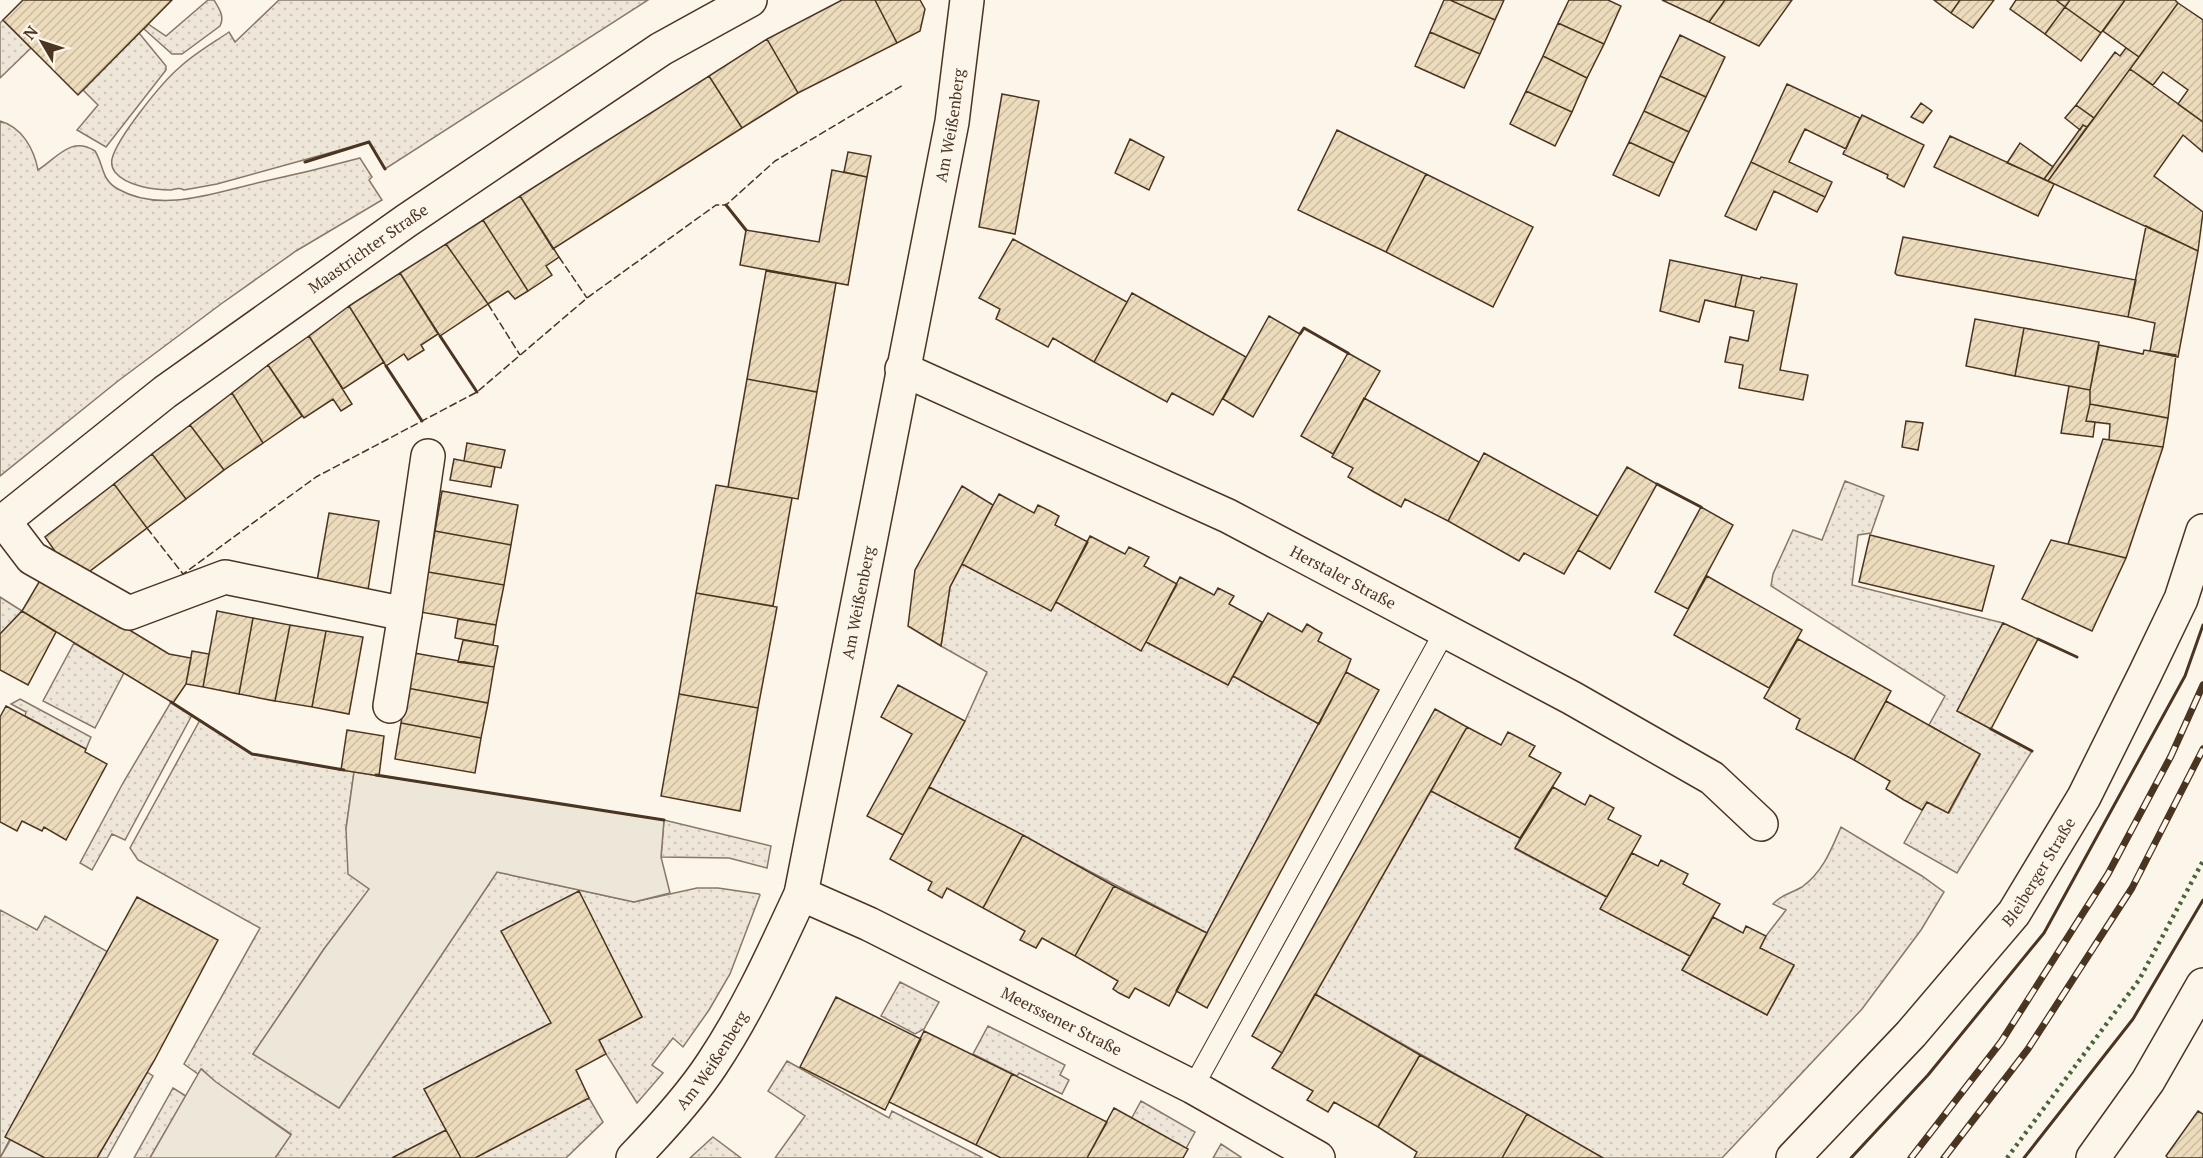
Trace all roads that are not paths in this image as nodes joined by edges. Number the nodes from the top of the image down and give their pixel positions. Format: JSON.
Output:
{"nodes":[{"id":1,"x":750,"y":0,"type":"edge"},
{"id":2,"x":967,"y":0,"type":"edge"},
{"id":3,"x":902,"y":369,"type":"junction"},
{"id":4,"x":428,"y":456,"type":"dead end"},
{"id":5,"x":2,"y":522,"type":"edge"},
{"id":6,"x":2203,"y":531,"type":"edge"},
{"id":7,"x":405,"y":614,"type":"junction"},
{"id":8,"x":1445,"y":631,"type":"junction"},
{"id":9,"x":390,"y":706,"type":"dead end"},
{"id":10,"x":1761,"y":824,"type":"dead end"},
{"id":11,"x":801,"y":894,"type":"junction"},
{"id":12,"x":2203,"y":986,"type":"edge"},
{"id":13,"x":1193,"y":1087,"type":"junction"},
{"id":14,"x":633,"y":1158,"type":"edge"},
{"id":15,"x":1318,"y":1158,"type":"edge"},
{"id":16,"x":1793,"y":1158,"type":"edge"},
{"id":17,"x":2093,"y":1158,"type":"edge"}],
"edges":[{"from":1,"to":5,"type":"street","name":"Maastrichter Straße"},
{"from":2,"to":3,"type":"street","name":"Am Weißenberg"},
{"from":3,"to":8,"type":"street","name":"Herstaler Straße"},
{"from":3,"to":11,"type":"street","name":"Am Weißenberg"},
{"from":4,"to":7,"type":"street"},
{"from":5,"to":7,"type":"street","name":"Maastrichter Straße"},
{"from":6,"to":16,"type":"street","name":"Bleiberger Straße"},
{"from":7,"to":9,"type":"street"},
{"from":8,"to":10,"type":"street","name":"Herstaler Straße"},
{"from":8,"to":13,"type":"lane"},
{"from":11,"to":13,"type":"street","name":"Meerssener Straße"},
{"from":11,"to":14,"type":"street","name":"Am Weißenberg"},
{"from":12,"to":17,"type":"street"},
{"from":13,"to":15,"type":"street","name":"Meerssener Straße"}]}
